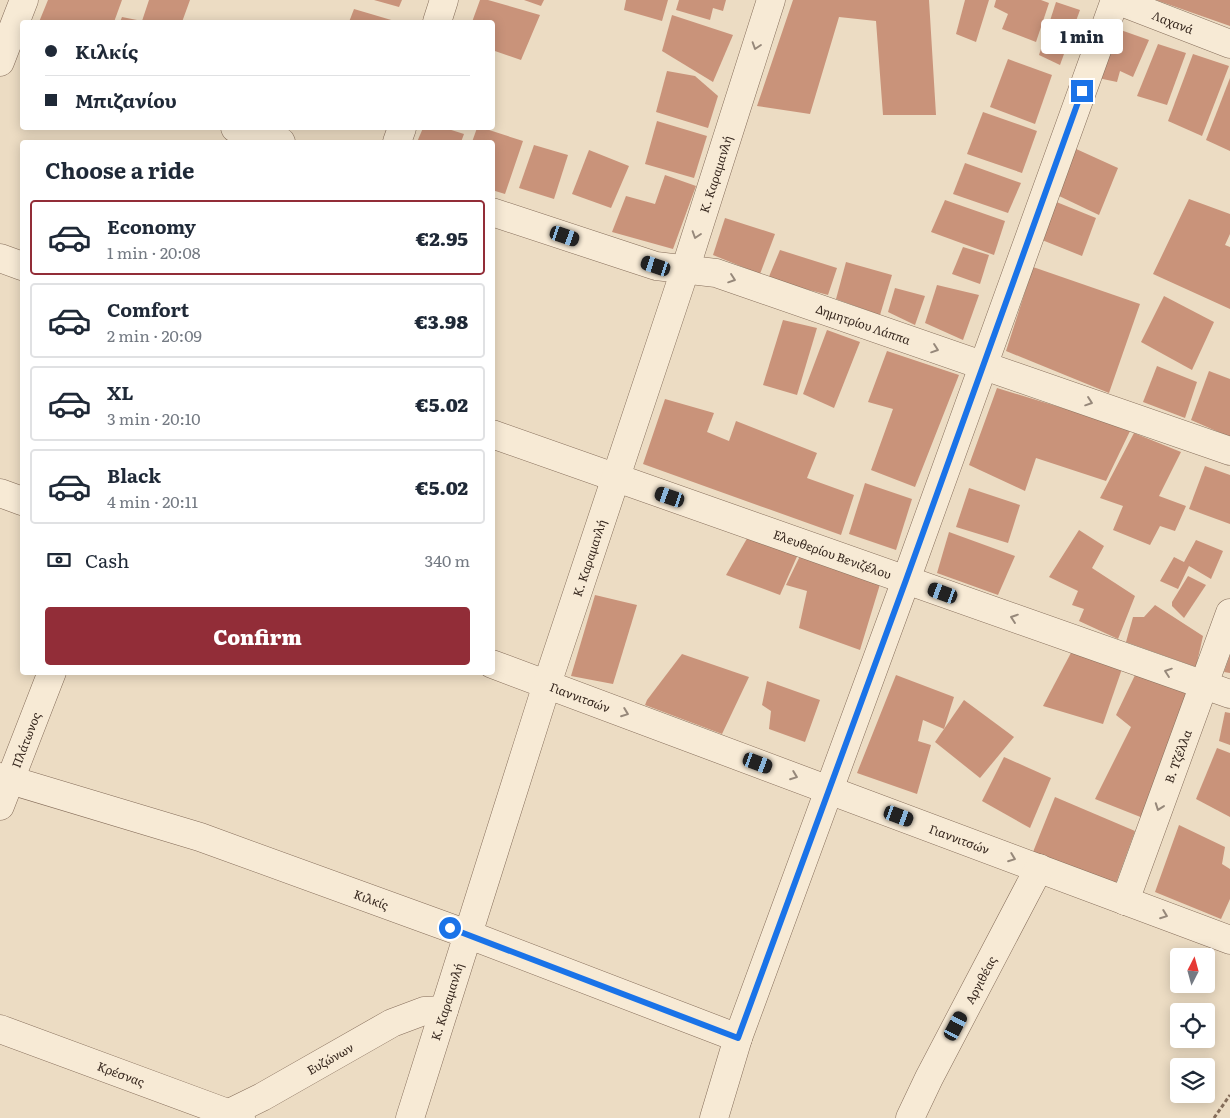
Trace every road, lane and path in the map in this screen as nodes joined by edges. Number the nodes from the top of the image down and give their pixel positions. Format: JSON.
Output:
{"nodes":[{"id":1,"x":24,"y":0,"type":"edge"},
{"id":2,"x":444,"y":0,"type":"edge"},
{"id":3,"x":771,"y":0,"type":"edge"},
{"id":4,"x":1115,"y":0,"type":"edge"},
{"id":5,"x":438,"y":20,"type":"edge"},
{"id":6,"x":1230,"y":44,"type":"edge"},
{"id":7,"x":6,"y":57,"type":"edge"},
{"id":8,"x":242,"y":130,"type":"edge"},
{"id":9,"x":274,"y":140,"type":"edge"},
{"id":10,"x":495,"y":213,"type":"edge"},
{"id":11,"x":0,"y":258,"type":"edge"},
{"id":12,"x":20,"y":265,"type":"edge"},
{"id":13,"x":685,"y":270,"type":"junction"},
{"id":14,"x":982,"y":365,"type":"junction"},
{"id":15,"x":495,"y":435,"type":"edge"},
{"id":16,"x":1230,"y":452,"type":"edge"},
{"id":17,"x":615,"y":478,"type":"junction"},
{"id":18,"x":0,"y":493,"type":"edge"},
{"id":19,"x":20,"y":500,"type":"edge"},
{"id":20,"x":906,"y":580,"type":"junction"},
{"id":21,"x":1230,"y":613,"type":"edge"},
{"id":22,"x":495,"y":665,"type":"edge"},
{"id":23,"x":51,"y":675,"type":"edge"},
{"id":24,"x":547,"y":684,"type":"junction"},
{"id":25,"x":1204,"y":685,"type":"junction"},
{"id":26,"x":1230,"y":694,"type":"edge"},
{"id":27,"x":5,"y":778,"type":"edge"},
{"id":28,"x":829,"y":790,"type":"junction"},
{"id":29,"x":0,"y":806,"type":"edge"},
{"id":30,"x":1039,"y":868,"type":"junction"},
{"id":31,"x":1125,"y":901,"type":"junction"},
{"id":32,"x":467,"y":934,"type":"junction"},
{"id":33,"x":1230,"y":940,"type":"edge"},
{"id":34,"x":444,"y":1010,"type":"junction"},
{"id":35,"x":0,"y":1029,"type":"edge"},
{"id":36,"x":738,"y":1038,"type":"junction"},
{"id":37,"x":1230,"y":1095,"type":"edge"},
{"id":38,"x":230,"y":1116,"type":"edge"},
{"id":39,"x":410,"y":1118,"type":"edge"},
{"id":40,"x":714,"y":1118,"type":"edge"},
{"id":41,"x":910,"y":1118,"type":"edge"},
{"id":42,"x":1214,"y":1118,"type":"edge"}],
"edges":[{"from":1,"to":7,"type":"street"},
{"from":2,"to":5,"type":"street"},
{"from":3,"to":13,"type":"street","name":"Κ. Καραμανλή","one_way":true},
{"from":4,"to":6,"type":"street","name":"Λαχανά"},
{"from":4,"to":14,"type":"street"},
{"from":8,"to":9,"type":"street"},
{"from":10,"to":13,"type":"street","name":"Δημητρίου Λάππα"},
{"from":11,"to":12,"type":"street"},
{"from":13,"to":14,"type":"street","name":"Δημητρίου Λάππα","one_way":true},
{"from":13,"to":17,"type":"street","name":"Κ. Καραμανλή"},
{"from":14,"to":16,"type":"street","name":"Δημητρίου Λάππα","one_way":true},
{"from":14,"to":20,"type":"street"},
{"from":15,"to":17,"type":"street","name":"Ελευθερίου Βενιζέλου"},
{"from":17,"to":20,"type":"street","name":"Ελευθερίου Βενιζέλου"},
{"from":17,"to":24,"type":"street","name":"Κ. Καραμανλή"},
{"from":18,"to":19,"type":"street"},
{"from":25,"to":20,"type":"street","name":"Ελευθερίου Βενιζέλου","one_way":true},
{"from":20,"to":28,"type":"street"},
{"from":21,"to":25,"type":"street","name":"Β. Τζέλλα"},
{"from":22,"to":24,"type":"street","name":"Γιαννιτσών"},
{"from":23,"to":27,"type":"street","name":"Πλάτωνος"},
{"from":24,"to":28,"type":"street","name":"Γιαννιτσών","one_way":true},
{"from":24,"to":32,"type":"street","name":"Κ. Καραμανλή"},
{"from":25,"to":26,"type":"street","name":"Ελευθερίου Βενιζέλου"},
{"from":25,"to":31,"type":"street","name":"Β. Τζέλλα","one_way":true},
{"from":27,"to":29,"type":"street","name":"Πλάτωνος"},
{"from":27,"to":32,"type":"street","name":"Κιλκίς"},
{"from":28,"to":30,"type":"street","name":"Γιαννιτσών","one_way":true},
{"from":28,"to":36,"type":"street"},
{"from":30,"to":31,"type":"street","name":"Γιαννιτσών"},
{"from":30,"to":41,"type":"street","name":"Αργιθέας"},
{"from":31,"to":33,"type":"street","name":"Γιαννιτσών","one_way":true},
{"from":32,"to":34,"type":"street","name":"Κ. Καραμανλή"},
{"from":32,"to":36,"type":"street","name":"Κιλκίς"},
{"from":34,"to":38,"type":"street","name":"Ευζώνων"},
{"from":34,"to":39,"type":"street","name":"Κ. Καραμανλή"},
{"from":35,"to":38,"type":"street","name":"Κρέσνας"},
{"from":36,"to":40,"type":"street"},
{"from":37,"to":42,"type":"path"}]}
